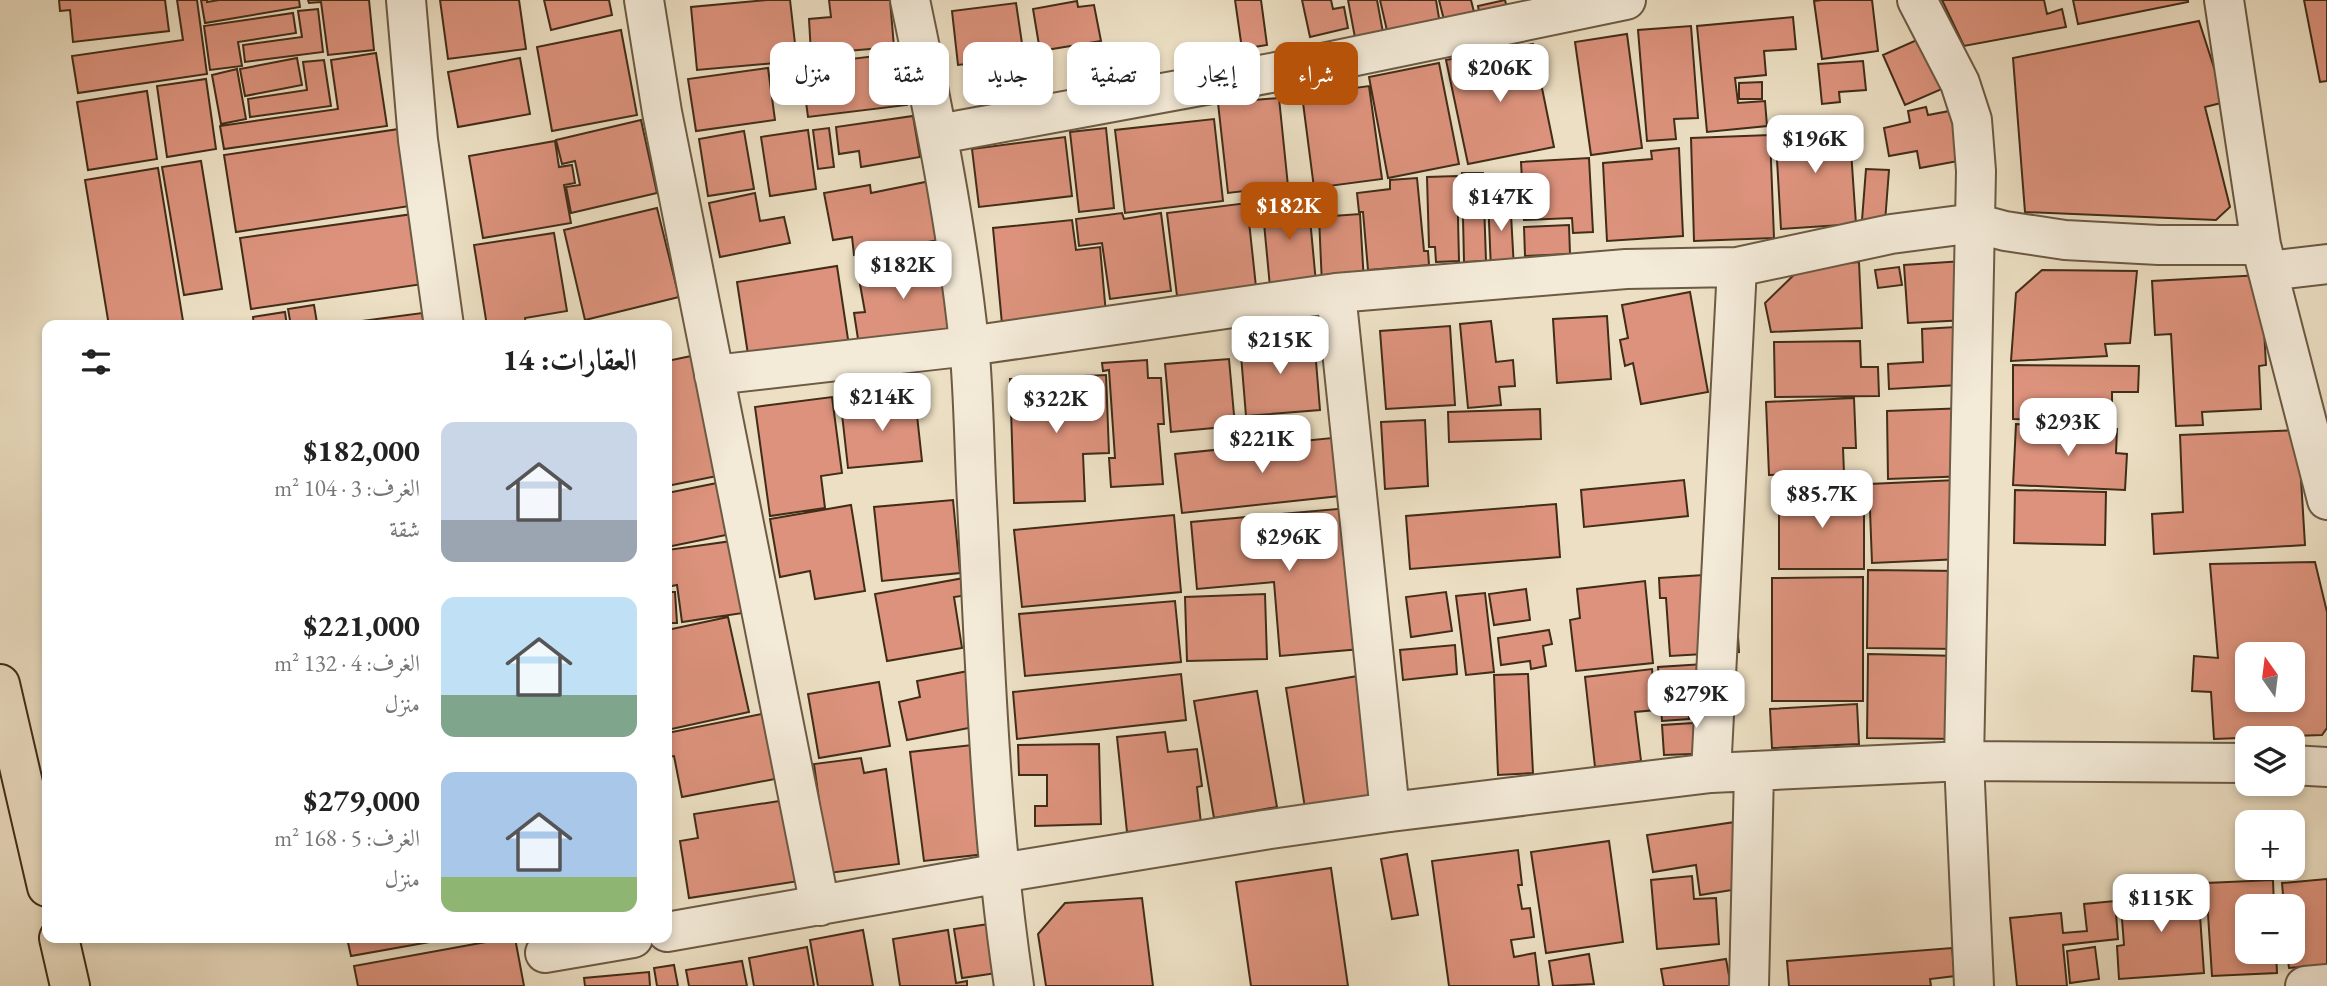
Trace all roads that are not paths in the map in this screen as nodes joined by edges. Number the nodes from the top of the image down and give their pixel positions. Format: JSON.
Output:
{"nodes":[{"id":1,"x":406,"y":0,"type":"edge"},
{"id":2,"x":644,"y":0,"type":"edge"},
{"id":3,"x":910,"y":0,"type":"edge"},
{"id":4,"x":1626,"y":0,"type":"edge"},
{"id":5,"x":1917,"y":0,"type":"edge"},
{"id":6,"x":2224,"y":0,"type":"edge"},
{"id":7,"x":939,"y":134,"type":"junction"},
{"id":8,"x":1975,"y":223,"type":"junction"},
{"id":9,"x":2265,"y":258,"type":"junction"},
{"id":10,"x":2327,"y":264,"type":"edge"},
{"id":11,"x":1737,"y":267,"type":"junction"},
{"id":12,"x":1336,"y":293,"type":"junction"},
{"id":13,"x":443,"y":320,"type":"edge"},
{"id":14,"x":969,"y":346,"type":"junction"},
{"id":15,"x":713,"y":375,"type":"junction"},
{"id":16,"x":2327,"y":500,"type":"edge"},
{"id":17,"x":0,"y":684,"type":"edge"},
{"id":18,"x":1964,"y":761,"type":"junction"},
{"id":19,"x":2235,"y":762,"type":"edge"},
{"id":20,"x":2305,"y":766,"type":"edge"},
{"id":21,"x":2327,"y":767,"type":"edge"},
{"id":22,"x":1754,"y":772,"type":"junction"},
{"id":23,"x":1711,"y":773,"type":"junction"},
{"id":24,"x":1390,"y":812,"type":"junction"},
{"id":25,"x":42,"y":865,"type":"edge"},
{"id":26,"x":1001,"y":873,"type":"junction"},
{"id":27,"x":820,"y":906,"type":"junction"},
{"id":28,"x":672,"y":931,"type":"edge"},
{"id":29,"x":60,"y":943,"type":"edge"},
{"id":30,"x":612,"y":943,"type":"edge"},
{"id":31,"x":545,"y":959,"type":"edge"},
{"id":32,"x":2327,"y":984,"type":"edge"},
{"id":33,"x":70,"y":986,"type":"edge"},
{"id":34,"x":1014,"y":986,"type":"edge"},
{"id":35,"x":1749,"y":986,"type":"edge"},
{"id":36,"x":1974,"y":986,"type":"edge"},
{"id":37,"x":2305,"y":986,"type":"edge"}],
"edges":[{"from":1,"to":13,"type":"street"},
{"from":2,"to":15,"type":"street"},
{"from":3,"to":7,"type":"street"},
{"from":4,"to":7,"type":"street"},
{"from":5,"to":8,"type":"street"},
{"from":6,"to":9,"type":"street"},
{"from":7,"to":14,"type":"street"},
{"from":8,"to":9,"type":"street"},
{"from":8,"to":11,"type":"street"},
{"from":8,"to":18,"type":"street"},
{"from":9,"to":10,"type":"street"},
{"from":9,"to":16,"type":"street"},
{"from":11,"to":12,"type":"street"},
{"from":11,"to":23,"type":"street"},
{"from":12,"to":14,"type":"street"},
{"from":12,"to":24,"type":"street"},
{"from":14,"to":15,"type":"street"},
{"from":14,"to":26,"type":"street"},
{"from":15,"to":27,"type":"street"},
{"from":17,"to":25,"type":"highway"},
{"from":18,"to":19,"type":"street"},
{"from":18,"to":22,"type":"street"},
{"from":18,"to":36,"type":"street"},
{"from":20,"to":21,"type":"street"},
{"from":22,"to":23,"type":"street"},
{"from":22,"to":35,"type":"street"},
{"from":23,"to":24,"type":"street"},
{"from":24,"to":26,"type":"street"},
{"from":26,"to":27,"type":"street"},
{"from":26,"to":34,"type":"street"},
{"from":27,"to":28,"type":"street"},
{"from":29,"to":33,"type":"highway"},
{"from":30,"to":31,"type":"street"},
{"from":32,"to":37,"type":"street"}]}
